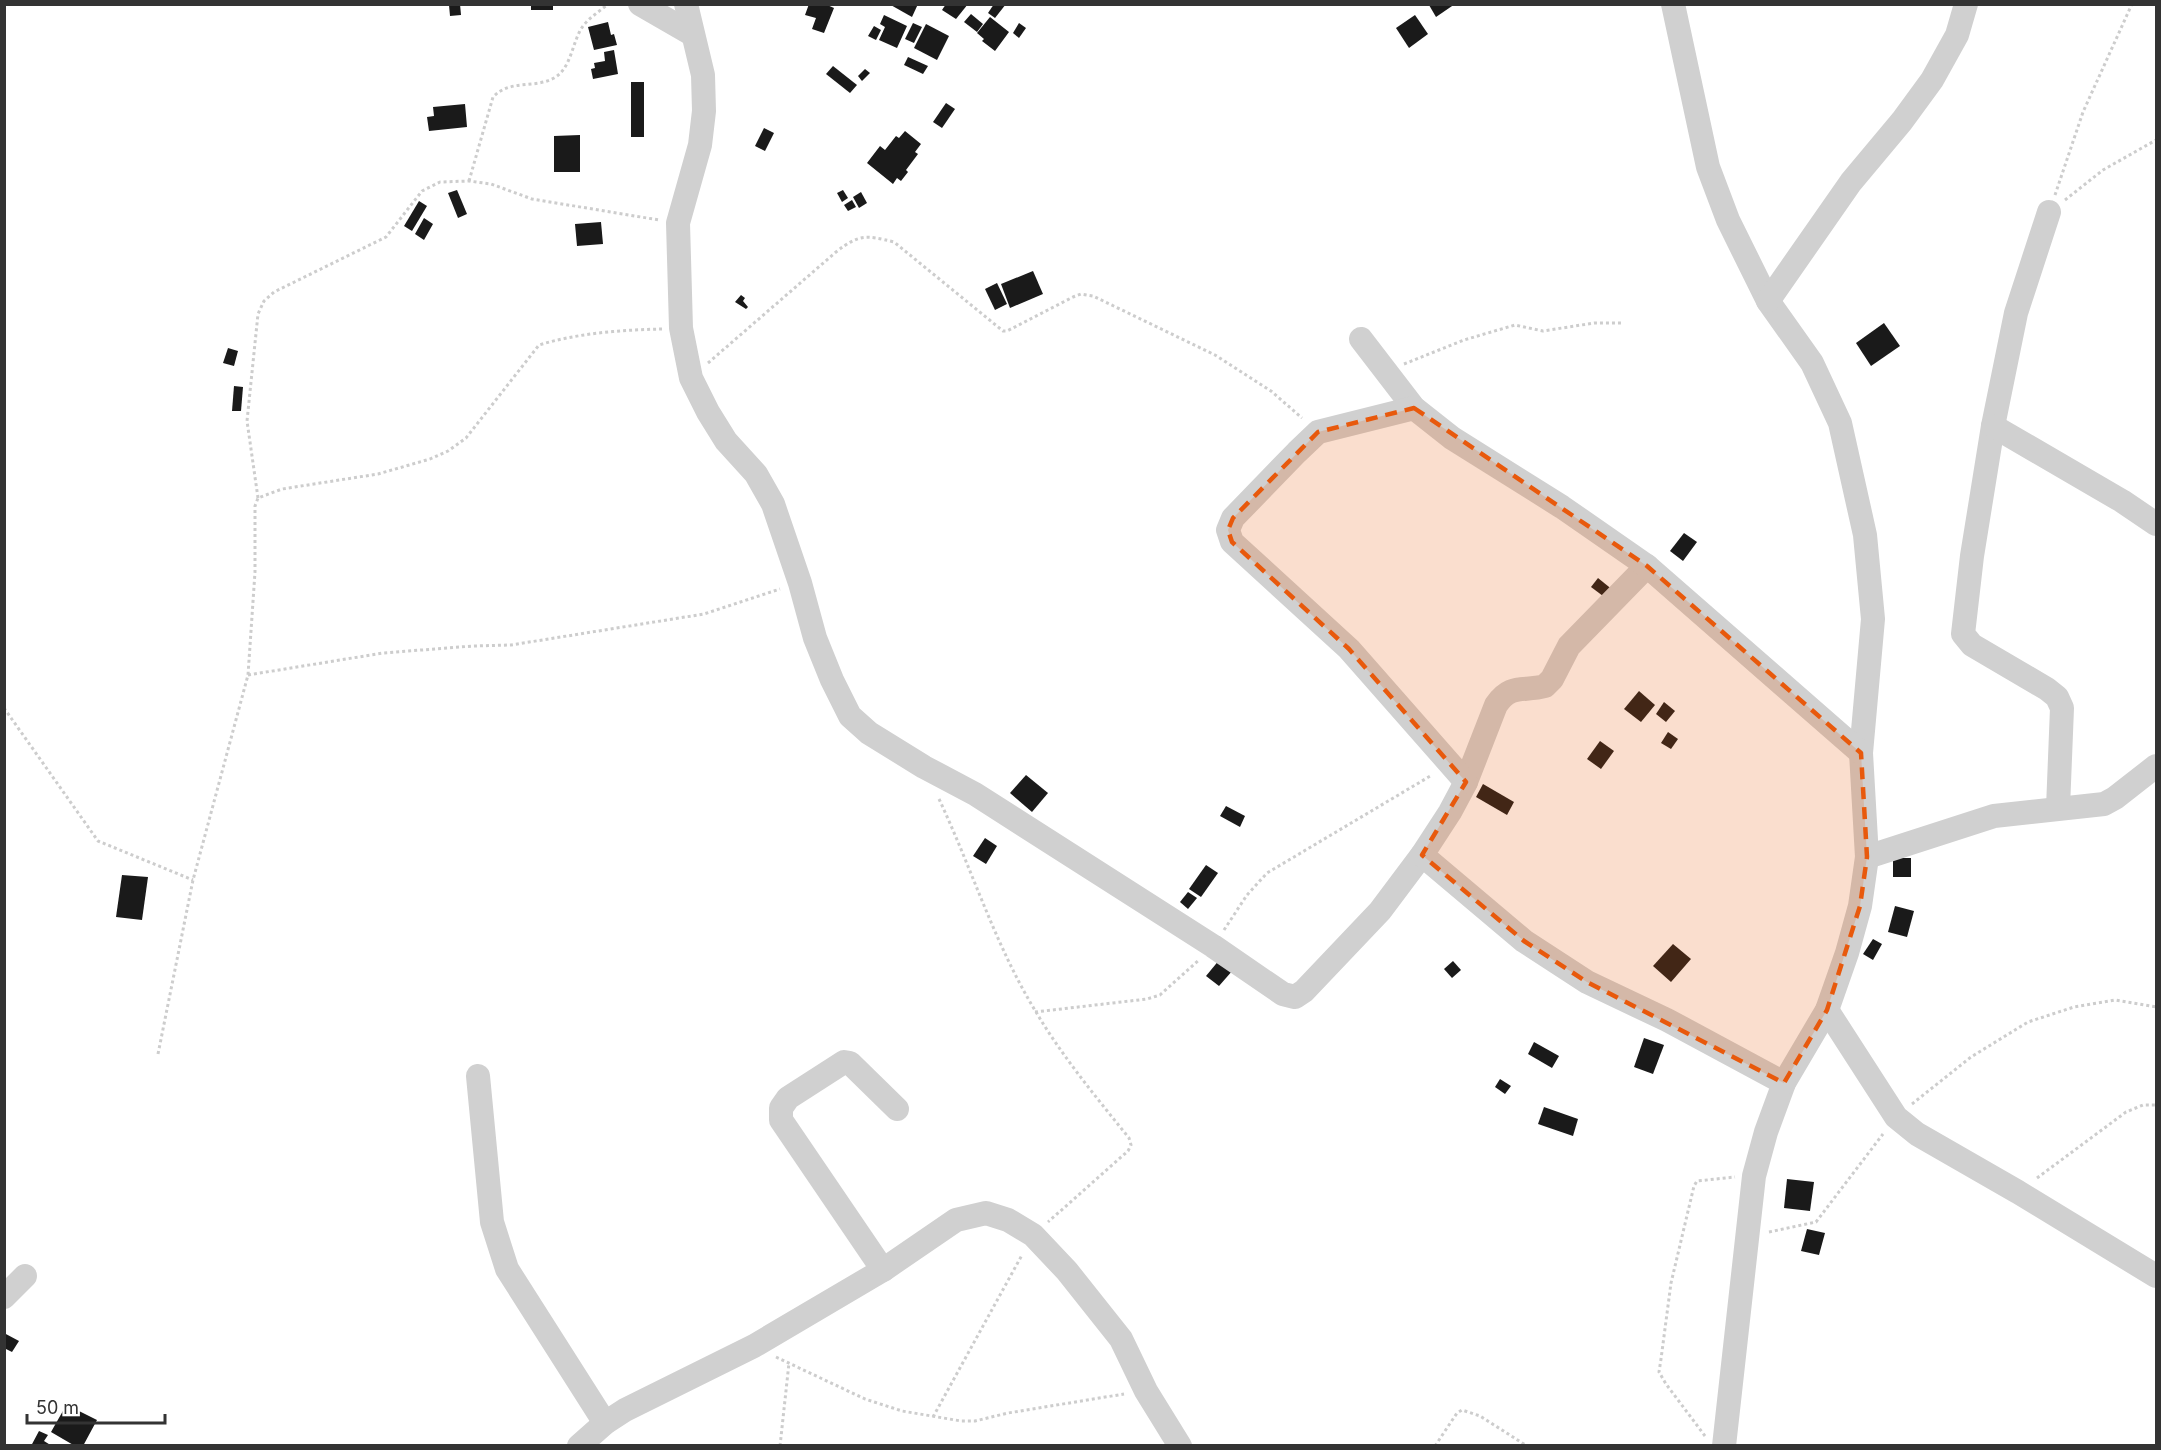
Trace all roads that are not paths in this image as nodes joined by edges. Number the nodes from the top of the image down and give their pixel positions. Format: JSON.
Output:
{"nodes":[{"id":1,"x":640,"y":4,"type":"edge"},
{"id":2,"x":686,"y":4,"type":"edge"},
{"id":3,"x":1673,"y":4,"type":"edge"},
{"id":4,"x":1966,"y":4,"type":"edge"},
{"id":5,"x":692,"y":34,"type":"junction"},
{"id":6,"x":2049,"y":212,"type":"road end"},
{"id":7,"x":1768,"y":301,"type":"junction"},
{"id":8,"x":1360,"y":339,"type":"dead end"},
{"id":9,"x":1414,"y":408,"type":"junction"},
{"id":10,"x":1993,"y":426,"type":"junction"},
{"id":11,"x":2157,"y":524,"type":"edge"},
{"id":12,"x":1647,"y":566,"type":"junction"},
{"id":13,"x":1860,"y":753,"type":"junction"},
{"id":14,"x":2157,"y":766,"type":"edge"},
{"id":15,"x":1466,"y":782,"type":"junction"},
{"id":16,"x":2058,"y":808,"type":"junction"},
{"id":17,"x":1422,"y":855,"type":"junction"},
{"id":18,"x":1867,"y":856,"type":"junction"},
{"id":19,"x":1827,"y":1010,"type":"junction"},
{"id":20,"x":478,"y":1076,"type":"dead end"},
{"id":21,"x":1784,"y":1083,"type":"junction"},
{"id":22,"x":897,"y":1108,"type":"dead end"},
{"id":23,"x":883,"y":1270,"type":"junction"},
{"id":24,"x":25,"y":1276,"type":"dead end"},
{"id":25,"x":2157,"y":1276,"type":"edge"},
{"id":26,"x":4,"y":1297,"type":"edge"},
{"id":27,"x":605,"y":1423,"type":"junction"},
{"id":28,"x":1715,"y":1441,"type":"edge"},
{"id":29,"x":579,"y":1446,"type":"edge"},
{"id":30,"x":1180,"y":1446,"type":"edge"}],
"edges":[{"from":1,"to":5,"type":"street"},
{"from":2,"to":5,"type":"street"},
{"from":3,"to":7,"type":"street"},
{"from":4,"to":7,"type":"street"},
{"from":5,"to":17,"type":"street"},
{"from":6,"to":10,"type":"street"},
{"from":7,"to":13,"type":"street"},
{"from":8,"to":9,"type":"street"},
{"from":9,"to":12,"type":"street"},
{"from":9,"to":15,"type":"street"},
{"from":10,"to":11,"type":"street"},
{"from":10,"to":16,"type":"street"},
{"from":12,"to":13,"type":"street"},
{"from":12,"to":15,"type":"street"},
{"from":13,"to":18,"type":"street"},
{"from":14,"to":16,"type":"street"},
{"from":15,"to":17,"type":"street"},
{"from":16,"to":18,"type":"street"},
{"from":17,"to":21,"type":"street"},
{"from":18,"to":19,"type":"street"},
{"from":19,"to":21,"type":"street"},
{"from":19,"to":25,"type":"street"},
{"from":20,"to":27,"type":"street"},
{"from":21,"to":28,"type":"street"},
{"from":22,"to":23,"type":"street"},
{"from":23,"to":27,"type":"street"},
{"from":23,"to":30,"type":"street"},
{"from":24,"to":26,"type":"street"},
{"from":27,"to":29,"type":"street"}]}
